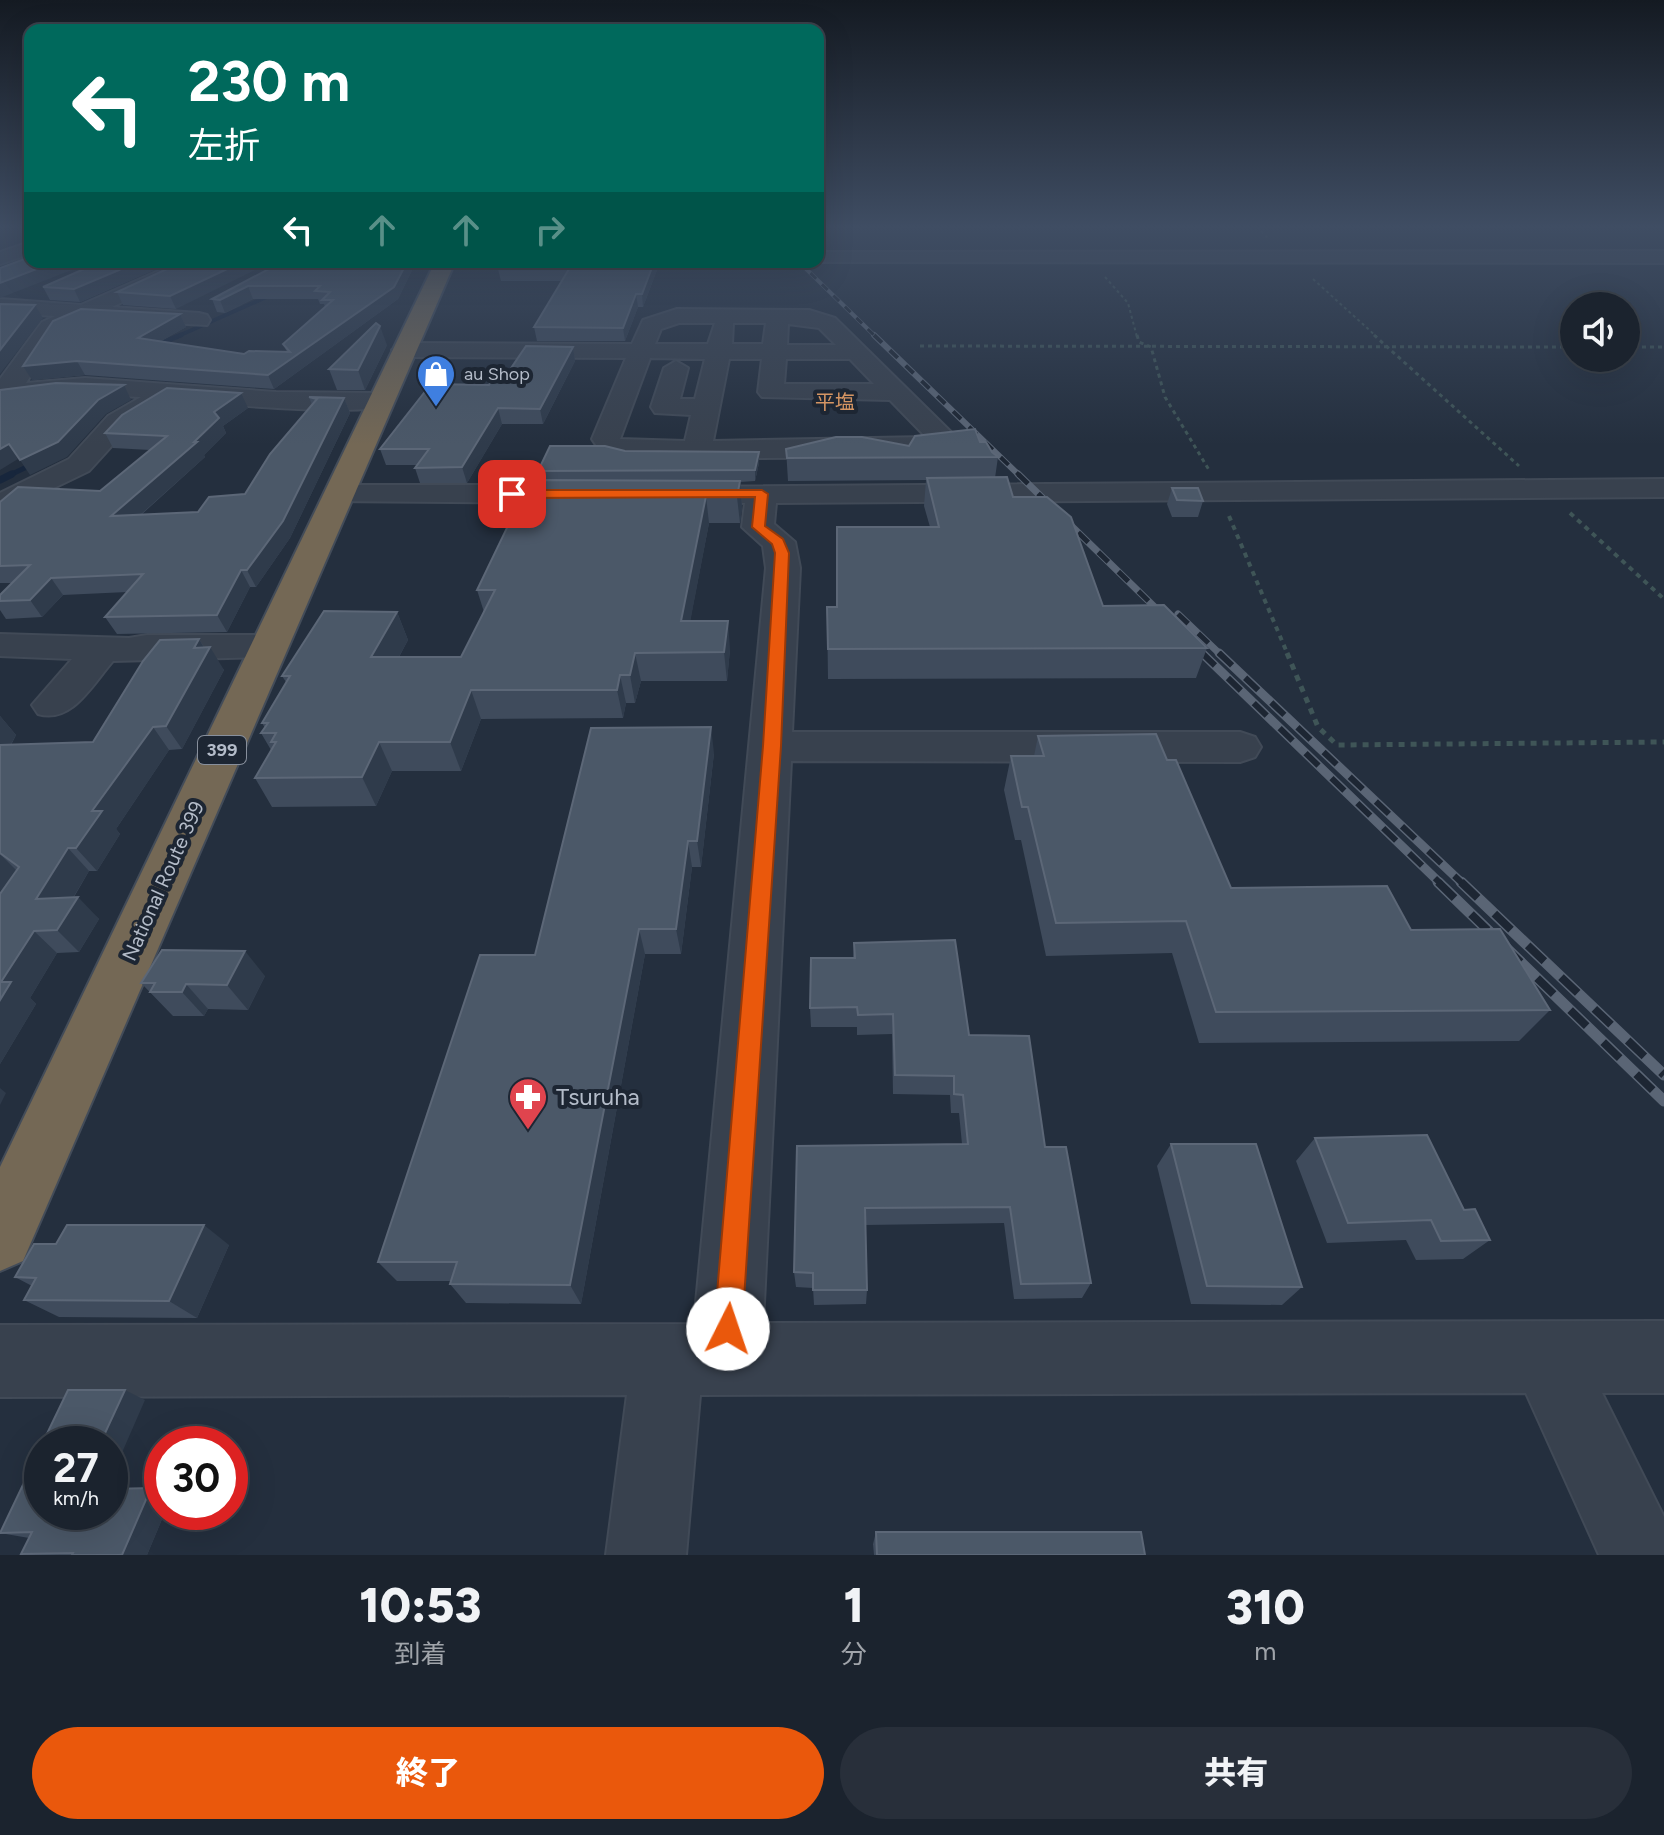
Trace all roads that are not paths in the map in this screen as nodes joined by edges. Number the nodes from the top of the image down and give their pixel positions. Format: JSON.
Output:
{"nodes":[{"id":1,"x":23,"y":300,"type":"edge"},
{"id":2,"x":111,"y":300,"type":"edge"},
{"id":3,"x":427,"y":300,"type":"edge"},
{"id":4,"x":4,"y":307,"type":"edge"},
{"id":5,"x":83,"y":312,"type":"junction"},
{"id":6,"x":196,"y":315,"type":"dead end"},
{"id":7,"x":404,"y":350,"type":"junction"},
{"id":8,"x":748,"y":356,"type":"junction"},
{"id":9,"x":639,"y":357,"type":"junction"},
{"id":10,"x":864,"y":359,"type":"junction"},
{"id":11,"x":679,"y":362,"type":"junction"},
{"id":12,"x":812,"y":367,"type":"junction"},
{"id":13,"x":169,"y":392,"type":"junction"},
{"id":14,"x":842,"y":392,"type":"junction"},
{"id":15,"x":10,"y":393,"type":"edge"},
{"id":16,"x":381,"y":401,"type":"junction"},
{"id":17,"x":704,"y":414,"type":"junction"},
{"id":18,"x":614,"y":422,"type":"junction"},
{"id":19,"x":644,"y":422,"type":"junction"},
{"id":20,"x":792,"y":422,"type":"dead end"},
{"id":21,"x":853,"y":435,"type":"junction"},
{"id":22,"x":806,"y":449,"type":"junction"},
{"id":23,"x":686,"y":450,"type":"junction"},
{"id":24,"x":1664,"y":488,"type":"edge"},
{"id":25,"x":781,"y":493,"type":"junction"},
{"id":26,"x":339,"y":494,"type":"junction"},
{"id":27,"x":621,"y":494,"type":"edge"},
{"id":28,"x":652,"y":494,"type":"edge"},
{"id":29,"x":0,"y":505,"type":"edge"},
{"id":30,"x":0,"y":645,"type":"edge"},
{"id":31,"x":269,"y":646,"type":"junction"},
{"id":32,"x":103,"y":649,"type":"junction"},
{"id":33,"x":52,"y":705,"type":"dead end"},
{"id":34,"x":772,"y":746,"type":"junction"},
{"id":35,"x":1240,"y":747,"type":"dead end"},
{"id":36,"x":0,"y":1238,"type":"edge"},
{"id":37,"x":1546,"y":1357,"type":"junction"},
{"id":38,"x":1664,"y":1357,"type":"edge"},
{"id":39,"x":696,"y":1359,"type":"junction"},
{"id":40,"x":0,"y":1361,"type":"edge"},
{"id":41,"x":646,"y":1555,"type":"edge"},
{"id":42,"x":1640,"y":1555,"type":"edge"}],
"edges":[{"from":1,"to":4,"type":"street"},
{"from":2,"to":5,"type":"street"},
{"from":3,"to":7,"type":"highway","name":"National Route 399","number":"399"},
{"from":4,"to":5,"type":"street"},
{"from":5,"to":6,"type":"street"},
{"from":5,"to":15,"type":"street"},
{"from":7,"to":9,"type":"street"},
{"from":7,"to":16,"type":"highway","name":"National Route 399","number":"399"},
{"from":8,"to":9,"type":"street"},
{"from":8,"to":9,"type":"street"},
{"from":8,"to":10,"type":"street"},
{"from":8,"to":10,"type":"street"},
{"from":8,"to":11,"type":"street"},
{"from":8,"to":12,"type":"street"},
{"from":8,"to":14,"type":"street"},
{"from":8,"to":17,"type":"street"},
{"from":8,"to":17,"type":"street"},
{"from":9,"to":11,"type":"street"},
{"from":9,"to":11,"type":"street"},
{"from":9,"to":18,"type":"street"},
{"from":10,"to":12,"type":"street"},
{"from":10,"to":14,"type":"street"},
{"from":10,"to":21,"type":"street"},
{"from":11,"to":17,"type":"street"},
{"from":12,"to":14,"type":"street"},
{"from":13,"to":15,"type":"street"},
{"from":13,"to":16,"type":"street"},
{"from":13,"to":29,"type":"street"},
{"from":14,"to":21,"type":"street"},
{"from":16,"to":26,"type":"highway","name":"National Route 399","number":"399"},
{"from":17,"to":19,"type":"street"},
{"from":17,"to":23,"type":"street"},
{"from":18,"to":19,"type":"street"},
{"from":18,"to":23,"type":"street"},
{"from":19,"to":23,"type":"street"},
{"from":20,"to":21,"type":"street"},
{"from":21,"to":22,"type":"street"},
{"from":22,"to":23,"type":"street"},
{"from":22,"to":25,"type":"street"},
{"from":24,"to":25,"type":"street"},
{"from":25,"to":28,"type":"street"},
{"from":25,"to":34,"type":"street"},
{"from":26,"to":27,"type":"street"},
{"from":26,"to":31,"type":"highway","name":"National Route 399","number":"399"},
{"from":30,"to":32,"type":"street"},
{"from":31,"to":32,"type":"street"},
{"from":31,"to":36,"type":"highway","name":"National Route 399","number":"399"},
{"from":32,"to":33,"type":"street"},
{"from":34,"to":35,"type":"street"},
{"from":34,"to":39,"type":"street"},
{"from":37,"to":38,"type":"street"},
{"from":37,"to":39,"type":"street"},
{"from":37,"to":42,"type":"street"},
{"from":39,"to":40,"type":"street"},
{"from":39,"to":41,"type":"street"}]}
